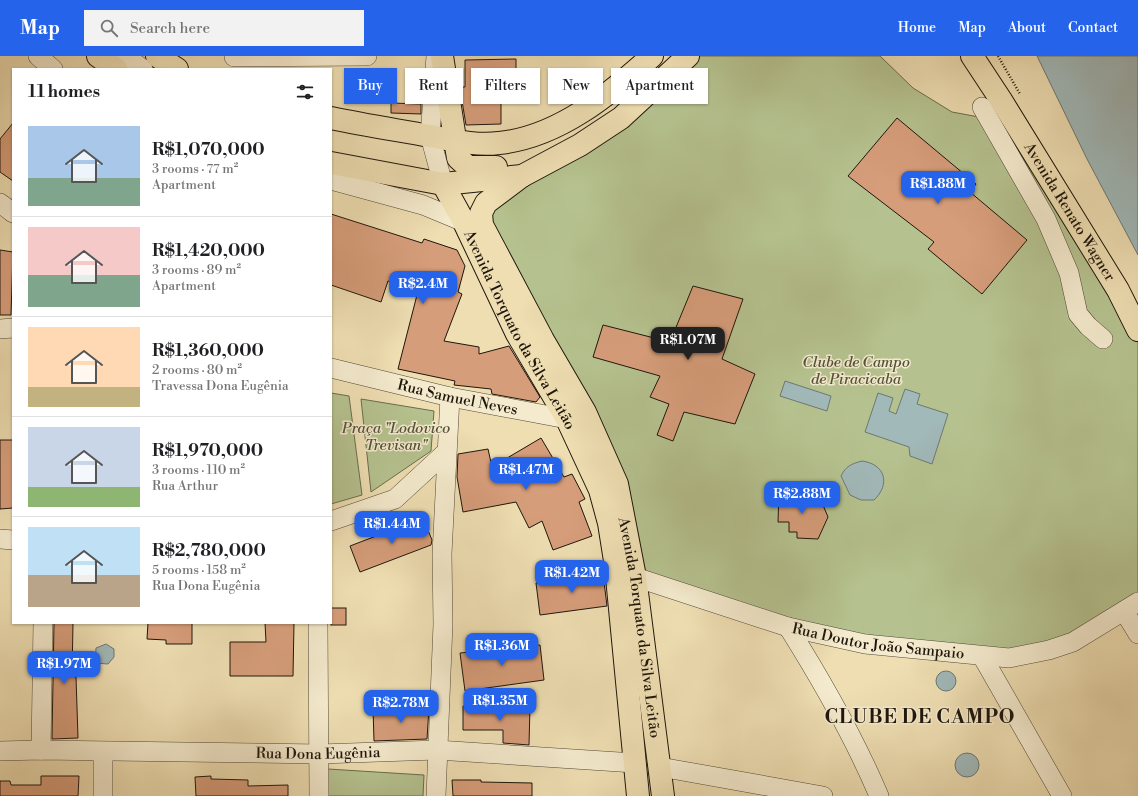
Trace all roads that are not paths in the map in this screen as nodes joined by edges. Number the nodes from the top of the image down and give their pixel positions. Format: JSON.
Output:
{"nodes":[{"id":1,"x":38,"y":56,"type":"edge"},
{"id":2,"x":98,"y":56,"type":"edge"},
{"id":3,"x":125,"y":56,"type":"edge"},
{"id":4,"x":157,"y":56,"type":"edge"},
{"id":5,"x":367,"y":56,"type":"edge"},
{"id":6,"x":436,"y":56,"type":"edge"},
{"id":7,"x":442,"y":56,"type":"edge"},
{"id":8,"x":652,"y":56,"type":"edge"},
{"id":9,"x":688,"y":56,"type":"edge"},
{"id":10,"x":972,"y":56,"type":"edge"},
{"id":11,"x":983,"y":56,"type":"edge"},
{"id":12,"x":230,"y":61,"type":"edge"},
{"id":13,"x":52,"y":68,"type":"edge"},
{"id":14,"x":115,"y":68,"type":"edge"},
{"id":15,"x":142,"y":68,"type":"edge"},
{"id":16,"x":175,"y":68,"type":"edge"},
{"id":17,"x":992,"y":102,"type":"junction"},
{"id":18,"x":332,"y":118,"type":"edge"},
{"id":19,"x":430,"y":136,"type":"junction"},
{"id":20,"x":454,"y":141,"type":"junction"},
{"id":21,"x":556,"y":158,"type":"junction"},
{"id":22,"x":332,"y":168,"type":"edge"},
{"id":23,"x":522,"y":176,"type":"junction"},
{"id":24,"x":442,"y":184,"type":"junction"},
{"id":25,"x":0,"y":203,"type":"edge"},
{"id":26,"x":12,"y":212,"type":"edge"},
{"id":27,"x":464,"y":222,"type":"junction"},
{"id":28,"x":12,"y":328,"type":"edge"},
{"id":29,"x":0,"y":329,"type":"edge"},
{"id":30,"x":1138,"y":330,"type":"edge"},
{"id":31,"x":1103,"y":339,"type":"dead end"},
{"id":32,"x":332,"y":368,"type":"edge"},
{"id":33,"x":450,"y":397,"type":"junction"},
{"id":34,"x":576,"y":416,"type":"junction"},
{"id":35,"x":446,"y":452,"type":"junction"},
{"id":36,"x":332,"y":521,"type":"edge"},
{"id":37,"x":0,"y":539,"type":"edge"},
{"id":38,"x":12,"y":540,"type":"edge"},
{"id":39,"x":616,"y":567,"type":"junction"},
{"id":40,"x":635,"y":577,"type":"junction"},
{"id":41,"x":1131,"y":607,"type":"edge"},
{"id":42,"x":43,"y":624,"type":"edge"},
{"id":43,"x":318,"y":624,"type":"edge"},
{"id":44,"x":788,"y":627,"type":"junction"},
{"id":45,"x":1138,"y":634,"type":"edge"},
{"id":46,"x":982,"y":656,"type":"junction"},
{"id":47,"x":41,"y":750,"type":"junction"},
{"id":48,"x":437,"y":750,"type":"junction"},
{"id":49,"x":0,"y":751,"type":"edge"},
{"id":50,"x":103,"y":752,"type":"junction"},
{"id":51,"x":320,"y":754,"type":"junction"},
{"id":52,"x":635,"y":764,"type":"junction"},
{"id":53,"x":660,"y":767,"type":"junction"},
{"id":54,"x":103,"y":796,"type":"edge"},
{"id":55,"x":319,"y":796,"type":"edge"},
{"id":56,"x":436,"y":796,"type":"edge"},
{"id":57,"x":638,"y":796,"type":"edge"},
{"id":58,"x":663,"y":796,"type":"edge"},
{"id":59,"x":823,"y":796,"type":"edge"},
{"id":60,"x":879,"y":796,"type":"edge"},
{"id":61,"x":1062,"y":796,"type":"edge"}],
"edges":[{"from":1,"to":13,"type":"street"},
{"from":2,"to":14,"type":"main road"},
{"from":3,"to":15,"type":"street"},
{"from":4,"to":16,"type":"main road"},
{"from":5,"to":12,"type":"street"},
{"from":6,"to":19,"type":"street","name":"Avenida Torquato da Silva Leitão"},
{"from":7,"to":20,"type":"main road"},
{"from":8,"to":20,"type":"main road"},
{"from":9,"to":21,"type":"main road"},
{"from":10,"to":17,"type":"main road","name":"Avenida Renato Wagner"},
{"from":11,"to":17,"type":"main road","name":"Avenida Renato Wagner"},
{"from":17,"to":30,"type":"main road","name":"Avenida Renato Wagner"},
{"from":17,"to":31,"type":"street"},
{"from":18,"to":19,"type":"main road"},
{"from":19,"to":20,"type":"main road"},
{"from":19,"to":24,"type":"street","name":"Avenida Torquato da Silva Leitão"},
{"from":20,"to":21,"type":"main road"},
{"from":21,"to":23,"type":"main road"},
{"from":22,"to":24,"type":"main road"},
{"from":22,"to":27,"type":"street"},
{"from":23,"to":24,"type":"main road"},
{"from":23,"to":34,"type":"main road","name":"Avenida Torquato da Silva Leitão"},
{"from":24,"to":27,"type":"main road","name":"Avenida Torquato da Silva Leitão"},
{"from":25,"to":26,"type":"street"},
{"from":27,"to":34,"type":"main road","name":"Avenida Torquato da Silva Leitão"},
{"from":28,"to":29,"type":"street"},
{"from":32,"to":33,"type":"street","name":"Rua Samuel Neves"},
{"from":33,"to":34,"type":"street","name":"Rua Samuel Neves"},
{"from":33,"to":35,"type":"street"},
{"from":34,"to":39,"type":"main road","name":"Avenida Torquato da Silva Leitão"},
{"from":34,"to":40,"type":"main road","name":"Avenida Torquato da Silva Leitão"},
{"from":35,"to":36,"type":"street"},
{"from":35,"to":48,"type":"street"},
{"from":37,"to":38,"type":"street"},
{"from":39,"to":40,"type":"street","name":"Rua Doutor João Sampaio"},
{"from":39,"to":52,"type":"main road","name":"Avenida Torquato da Silva Leitão"},
{"from":40,"to":44,"type":"street","name":"Rua Doutor João Sampaio"},
{"from":40,"to":53,"type":"main road","name":"Avenida Torquato da Silva Leitão"},
{"from":41,"to":45,"type":"street"},
{"from":41,"to":46,"type":"street","name":"Rua Doutor João Sampaio"},
{"from":42,"to":47,"type":"street"},
{"from":43,"to":51,"type":"street"},
{"from":44,"to":46,"type":"street","name":"Rua Doutor João Sampaio"},
{"from":44,"to":60,"type":"street"},
{"from":46,"to":61,"type":"street"},
{"from":47,"to":49,"type":"street","name":"Rua Dona Eugênia"},
{"from":47,"to":50,"type":"street","name":"Rua Dona Eugênia"},
{"from":48,"to":51,"type":"street","name":"Rua Dona Eugênia"},
{"from":48,"to":52,"type":"street","name":"Rua Dona Eugênia"},
{"from":48,"to":56,"type":"street"},
{"from":50,"to":51,"type":"street","name":"Rua Dona Eugênia"},
{"from":50,"to":54,"type":"street"},
{"from":51,"to":55,"type":"street"},
{"from":52,"to":57,"type":"main road","name":"Avenida Torquato da Silva Leitão"},
{"from":52,"to":58,"type":"main road"},
{"from":53,"to":58,"type":"main road","name":"Avenida Torquato da Silva Leitão"},
{"from":53,"to":59,"type":"street"}]}
